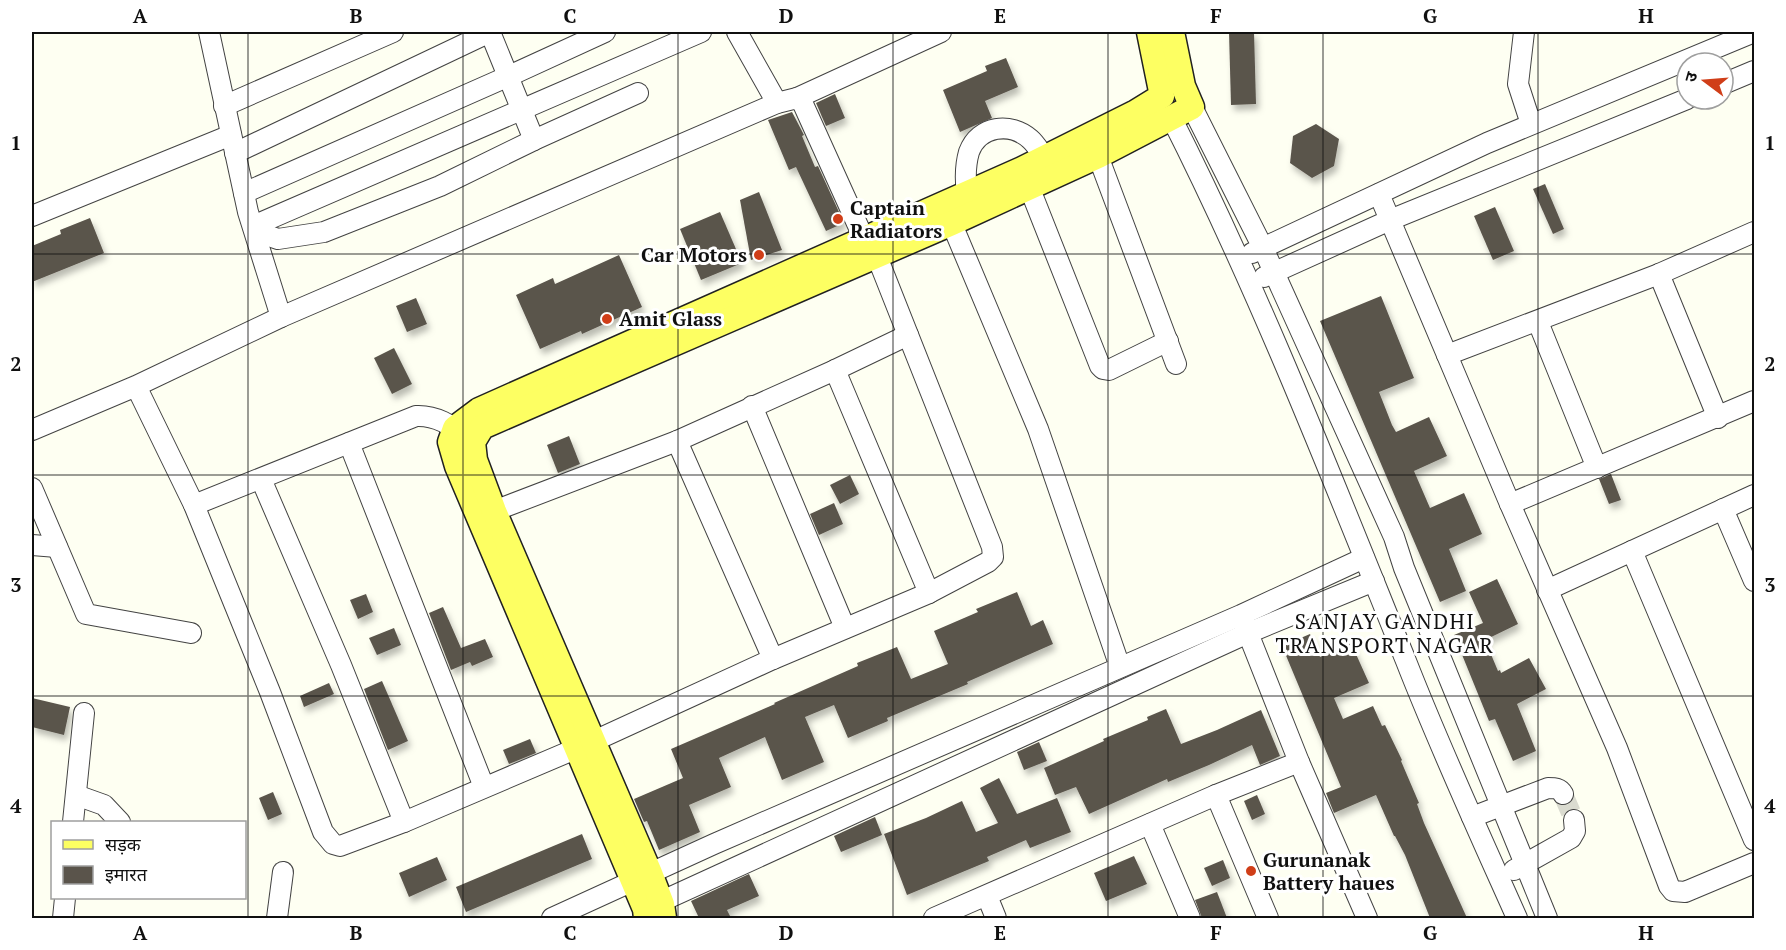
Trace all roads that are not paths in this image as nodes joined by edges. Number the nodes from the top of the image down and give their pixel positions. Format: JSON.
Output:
{"nodes":[{"id":1,"x":209,"y":32,"type":"edge"},
{"id":2,"x":393,"y":32,"type":"edge"},
{"id":3,"x":490,"y":32,"type":"edge"},
{"id":4,"x":605,"y":32,"type":"edge"},
{"id":5,"x":701,"y":32,"type":"edge"},
{"id":6,"x":737,"y":32,"type":"edge"},
{"id":7,"x":941,"y":32,"type":"edge"},
{"id":8,"x":1149,"y":32,"type":"edge"},
{"id":9,"x":1172,"y":32,"type":"edge"},
{"id":10,"x":1524,"y":32,"type":"edge"},
{"id":11,"x":1755,"y":32,"type":"edge"},
{"id":12,"x":1755,"y":70,"type":"edge"},
{"id":13,"x":509,"y":76,"type":"junction"},
{"id":14,"x":1735,"y":79,"type":"edge"},
{"id":15,"x":638,"y":93,"type":"dead end"},
{"id":16,"x":797,"y":98,"type":"junction"},
{"id":17,"x":1177,"y":102,"type":"junction"},
{"id":18,"x":777,"y":103,"type":"junction"},
{"id":19,"x":1675,"y":104,"type":"edge"},
{"id":20,"x":224,"y":106,"type":"junction"},
{"id":21,"x":522,"y":110,"type":"junction"},
{"id":22,"x":1531,"y":124,"type":"junction"},
{"id":23,"x":534,"y":140,"type":"junction"},
{"id":24,"x":233,"y":144,"type":"junction"},
{"id":25,"x":1098,"y":156,"type":"junction"},
{"id":26,"x":1045,"y":158,"type":"junction"},
{"id":27,"x":1025,"y":178,"type":"junction"},
{"id":28,"x":244,"y":193,"type":"junction"},
{"id":29,"x":967,"y":194,"type":"junction"},
{"id":30,"x":1379,"y":194,"type":"junction"},
{"id":31,"x":948,"y":214,"type":"junction"},
{"id":32,"x":32,"y":216,"type":"edge"},
{"id":33,"x":1390,"y":220,"type":"junction"},
{"id":34,"x":256,"y":225,"type":"junction"},
{"id":35,"x":1755,"y":232,"type":"edge"},
{"id":36,"x":870,"y":247,"type":"junction"},
{"id":37,"x":1263,"y":248,"type":"junction"},
{"id":38,"x":1238,"y":260,"type":"junction"},
{"id":39,"x":1274,"y":272,"type":"junction"},
{"id":40,"x":1659,"y":274,"type":"junction"},
{"id":41,"x":1250,"y":284,"type":"junction"},
{"id":42,"x":281,"y":317,"type":"junction"},
{"id":43,"x":1538,"y":322,"type":"junction"},
{"id":44,"x":908,"y":335,"type":"junction"},
{"id":45,"x":1168,"y":341,"type":"junction"},
{"id":46,"x":1447,"y":355,"type":"junction"},
{"id":47,"x":1176,"y":363,"type":"dead end"},
{"id":48,"x":835,"y":370,"type":"junction"},
{"id":49,"x":136,"y":386,"type":"junction"},
{"id":50,"x":1755,"y":402,"type":"edge"},
{"id":51,"x":752,"y":406,"type":"junction"},
{"id":52,"x":1718,"y":418,"type":"junction"},
{"id":53,"x":32,"y":430,"type":"edge"},
{"id":54,"x":464,"y":435,"type":"junction"},
{"id":55,"x":677,"y":441,"type":"junction"},
{"id":56,"x":349,"y":443,"type":"junction"},
{"id":57,"x":1597,"y":468,"type":"junction"},
{"id":58,"x":261,"y":480,"type":"junction"},
{"id":59,"x":32,"y":488,"type":"edge"},
{"id":60,"x":1755,"y":495,"type":"edge"},
{"id":61,"x":1510,"y":504,"type":"junction"},
{"id":62,"x":194,"y":505,"type":"junction"},
{"id":63,"x":1723,"y":509,"type":"junction"},
{"id":64,"x":494,"y":511,"type":"junction"},
{"id":65,"x":32,"y":545,"type":"edge"},
{"id":66,"x":57,"y":547,"type":"junction"},
{"id":67,"x":1632,"y":551,"type":"junction"},
{"id":68,"x":1364,"y":558,"type":"junction"},
{"id":69,"x":1374,"y":581,"type":"junction"},
{"id":70,"x":1755,"y":581,"type":"edge"},
{"id":71,"x":1547,"y":590,"type":"junction"},
{"id":72,"x":928,"y":593,"type":"junction"},
{"id":73,"x":1245,"y":624,"type":"junction"},
{"id":74,"x":845,"y":628,"type":"junction"},
{"id":75,"x":191,"y":633,"type":"dead end"},
{"id":76,"x":773,"y":659,"type":"junction"},
{"id":77,"x":1119,"y":668,"type":"junction"},
{"id":78,"x":84,"y":713,"type":"dead end"},
{"id":79,"x":585,"y":745,"type":"junction"},
{"id":80,"x":1299,"y":762,"type":"junction"},
{"id":81,"x":484,"y":787,"type":"junction"},
{"id":82,"x":1563,"y":794,"type":"dead end"},
{"id":83,"x":76,"y":795,"type":"junction"},
{"id":84,"x":1216,"y":795,"type":"junction"},
{"id":85,"x":1501,"y":806,"type":"junction"},
{"id":86,"x":1472,"y":818,"type":"junction"},
{"id":87,"x":1574,"y":820,"type":"dead end"},
{"id":88,"x":73,"y":821,"type":"edge"},
{"id":89,"x":119,"y":821,"type":"edge"},
{"id":90,"x":404,"y":822,"type":"junction"},
{"id":91,"x":1150,"y":824,"type":"junction"},
{"id":92,"x":1755,"y":840,"type":"edge"},
{"id":93,"x":1755,"y":863,"type":"edge"},
{"id":94,"x":1524,"y":865,"type":"junction"},
{"id":95,"x":283,"y":872,"type":"dead end"},
{"id":96,"x":641,"y":877,"type":"junction"},
{"id":97,"x":1498,"y":878,"type":"junction"},
{"id":98,"x":987,"y":896,"type":"junction"},
{"id":99,"x":65,"y":899,"type":"edge"},
{"id":100,"x":654,"y":912,"type":"edge"},
{"id":101,"x":64,"y":918,"type":"edge"},
{"id":102,"x":277,"y":918,"type":"edge"},
{"id":103,"x":552,"y":918,"type":"edge"},
{"id":104,"x":934,"y":918,"type":"edge"},
{"id":105,"x":996,"y":918,"type":"edge"},
{"id":106,"x":1190,"y":918,"type":"edge"},
{"id":107,"x":1268,"y":918,"type":"edge"},
{"id":108,"x":1367,"y":918,"type":"edge"},
{"id":109,"x":1517,"y":918,"type":"edge"},
{"id":110,"x":1547,"y":918,"type":"edge"}],
"edges":[{"from":1,"to":20,"type":"street"},
{"from":2,"to":20,"type":"street"},
{"from":3,"to":13,"type":"street"},
{"from":3,"to":24,"type":"street"},
{"from":4,"to":13,"type":"street"},
{"from":5,"to":21,"type":"street"},
{"from":6,"to":18,"type":"street"},
{"from":7,"to":16,"type":"street"},
{"from":8,"to":17,"type":"main road"},
{"from":9,"to":17,"type":"main road"},
{"from":10,"to":22,"type":"street"},
{"from":11,"to":22,"type":"street"},
{"from":12,"to":14,"type":"street"},
{"from":13,"to":21,"type":"street"},
{"from":13,"to":28,"type":"street"},
{"from":15,"to":23,"type":"street"},
{"from":16,"to":18,"type":"street"},
{"from":16,"to":36,"type":"street"},
{"from":17,"to":25,"type":"main road"},
{"from":17,"to":26,"type":"main road"},
{"from":17,"to":37,"type":"street"},
{"from":17,"to":38,"type":"street"},
{"from":18,"to":42,"type":"street"},
{"from":19,"to":33,"type":"street"},
{"from":20,"to":24,"type":"street"},
{"from":21,"to":23,"type":"street"},
{"from":21,"to":34,"type":"street"},
{"from":22,"to":30,"type":"street"},
{"from":23,"to":34,"type":"street"},
{"from":24,"to":28,"type":"street"},
{"from":24,"to":32,"type":"street"},
{"from":25,"to":27,"type":"main road"},
{"from":25,"to":45,"type":"street"},
{"from":26,"to":27,"type":"main road"},
{"from":26,"to":29,"type":"street"},
{"from":27,"to":29,"type":"main road"},
{"from":27,"to":31,"type":"main road"},
{"from":27,"to":45,"type":"street"},
{"from":28,"to":34,"type":"street"},
{"from":29,"to":31,"type":"main road"},
{"from":30,"to":33,"type":"street"},
{"from":30,"to":37,"type":"street"},
{"from":31,"to":36,"type":"main road"},
{"from":31,"to":77,"type":"street"},
{"from":33,"to":39,"type":"street"},
{"from":33,"to":46,"type":"street"},
{"from":34,"to":42,"type":"street"},
{"from":35,"to":40,"type":"street"},
{"from":36,"to":44,"type":"street"},
{"from":36,"to":54,"type":"main road"},
{"from":37,"to":38,"type":"street"},
{"from":37,"to":39,"type":"street"},
{"from":38,"to":41,"type":"street"},
{"from":39,"to":41,"type":"street"},
{"from":39,"to":85,"type":"street"},
{"from":40,"to":43,"type":"street"},
{"from":40,"to":52,"type":"street"},
{"from":41,"to":68,"type":"street"},
{"from":42,"to":49,"type":"street"},
{"from":43,"to":46,"type":"street"},
{"from":43,"to":57,"type":"street"},
{"from":44,"to":48,"type":"street"},
{"from":44,"to":72,"type":"street"},
{"from":45,"to":47,"type":"street"},
{"from":46,"to":61,"type":"street"},
{"from":48,"to":51,"type":"street"},
{"from":48,"to":72,"type":"street"},
{"from":49,"to":53,"type":"street"},
{"from":49,"to":62,"type":"street"},
{"from":50,"to":52,"type":"street"},
{"from":51,"to":55,"type":"street"},
{"from":51,"to":74,"type":"street"},
{"from":52,"to":57,"type":"street"},
{"from":54,"to":56,"type":"street"},
{"from":54,"to":64,"type":"main road"},
{"from":54,"to":79,"type":"main road"},
{"from":55,"to":64,"type":"street"},
{"from":55,"to":76,"type":"street"},
{"from":56,"to":58,"type":"street"},
{"from":56,"to":81,"type":"street"},
{"from":57,"to":61,"type":"street"},
{"from":58,"to":62,"type":"street"},
{"from":58,"to":90,"type":"street"},
{"from":59,"to":66,"type":"street"},
{"from":60,"to":63,"type":"street"},
{"from":61,"to":71,"type":"street"},
{"from":62,"to":90,"type":"street"},
{"from":63,"to":67,"type":"street"},
{"from":63,"to":70,"type":"street"},
{"from":64,"to":79,"type":"main road"},
{"from":65,"to":66,"type":"street"},
{"from":66,"to":75,"type":"street"},
{"from":67,"to":71,"type":"street"},
{"from":67,"to":92,"type":"street"},
{"from":68,"to":69,"type":"street"},
{"from":68,"to":73,"type":"street"},
{"from":69,"to":73,"type":"street"},
{"from":69,"to":86,"type":"street"},
{"from":71,"to":93,"type":"street"},
{"from":72,"to":74,"type":"street"},
{"from":73,"to":77,"type":"street"},
{"from":73,"to":80,"type":"street"},
{"from":73,"to":100,"type":"street"},
{"from":74,"to":76,"type":"street"},
{"from":76,"to":79,"type":"street"},
{"from":77,"to":96,"type":"street"},
{"from":78,"to":83,"type":"street"},
{"from":79,"to":81,"type":"street"},
{"from":79,"to":96,"type":"main road"},
{"from":80,"to":84,"type":"street"},
{"from":80,"to":108,"type":"street"},
{"from":81,"to":90,"type":"street"},
{"from":82,"to":85,"type":"street"},
{"from":83,"to":88,"type":"street"},
{"from":83,"to":89,"type":"street"},
{"from":84,"to":91,"type":"street"},
{"from":84,"to":107,"type":"street"},
{"from":85,"to":86,"type":"street"},
{"from":85,"to":94,"type":"street"},
{"from":86,"to":97,"type":"street"},
{"from":87,"to":94,"type":"street"},
{"from":91,"to":98,"type":"street"},
{"from":91,"to":106,"type":"street"},
{"from":94,"to":97,"type":"street"},
{"from":94,"to":110,"type":"street"},
{"from":95,"to":102,"type":"street"},
{"from":96,"to":100,"type":"main road"},
{"from":96,"to":103,"type":"street"},
{"from":97,"to":109,"type":"street"},
{"from":98,"to":104,"type":"street"},
{"from":98,"to":105,"type":"street"},
{"from":99,"to":101,"type":"street"}]}
